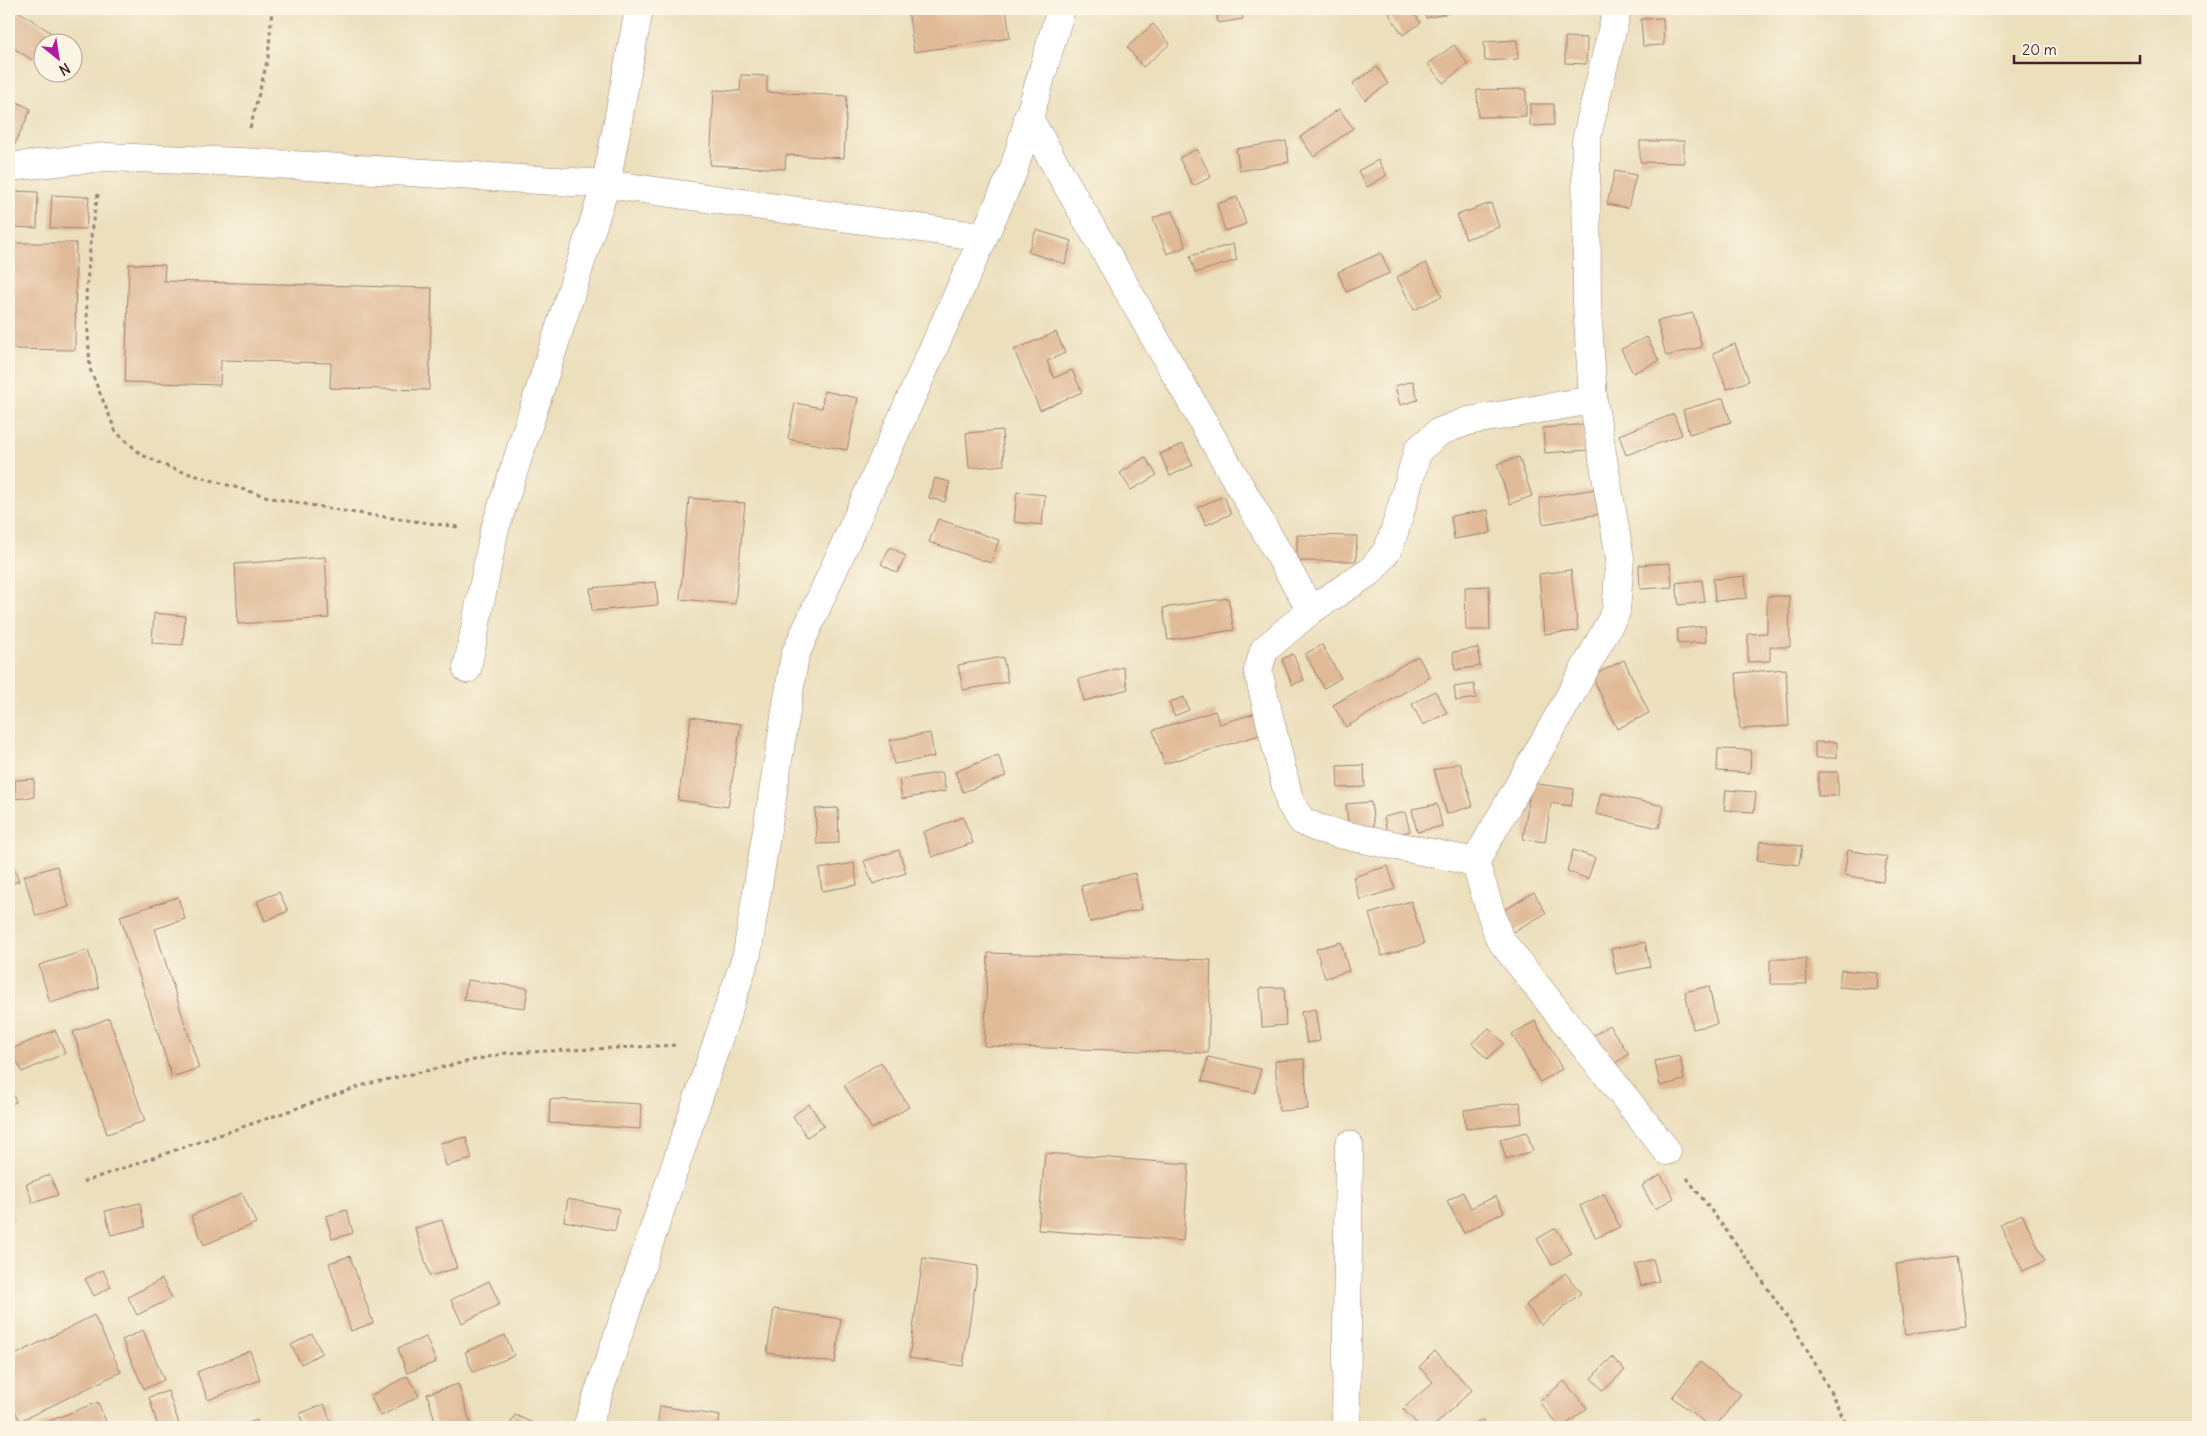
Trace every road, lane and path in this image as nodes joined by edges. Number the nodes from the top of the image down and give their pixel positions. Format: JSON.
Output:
{"nodes":[{"id":1,"x":272,"y":9,"type":"edge"},
{"id":2,"x":640,"y":9,"type":"edge"},
{"id":3,"x":1060,"y":9,"type":"edge"},
{"id":4,"x":1618,"y":9,"type":"edge"},
{"id":5,"x":1028,"y":117,"type":"junction"},
{"id":6,"x":105,"y":157,"type":"junction"},
{"id":7,"x":242,"y":162,"type":"junction"},
{"id":8,"x":9,"y":167,"type":"edge"},
{"id":9,"x":606,"y":184,"type":"junction"},
{"id":10,"x":984,"y":237,"type":"junction"},
{"id":11,"x":1593,"y":400,"type":"junction"},
{"id":12,"x":494,"y":532,"type":"junction"},
{"id":13,"x":1311,"y":610,"type":"junction"},
{"id":14,"x":467,"y":669,"type":"dead end"},
{"id":15,"x":1475,"y":862,"type":"junction"},
{"id":16,"x":717,"y":1044,"type":"junction"},
{"id":17,"x":1349,"y":1145,"type":"dead end"},
{"id":18,"x":1667,"y":1151,"type":"joint"},
{"id":19,"x":83,"y":1182,"type":"dead end"},
{"id":20,"x":587,"y":1427,"type":"edge"},
{"id":21,"x":1346,"y":1427,"type":"edge"},
{"id":22,"x":1847,"y":1427,"type":"edge"}],
"edges":[{"from":1,"to":7,"type":"path"},
{"from":2,"to":9,"type":"street"},
{"from":3,"to":5,"type":"street"},
{"from":4,"to":11,"type":"street"},
{"from":5,"to":10,"type":"street"},
{"from":5,"to":13,"type":"street"},
{"from":6,"to":7,"type":"street"},
{"from":6,"to":8,"type":"street"},
{"from":6,"to":12,"type":"path"},
{"from":7,"to":9,"type":"street"},
{"from":9,"to":10,"type":"street"},
{"from":9,"to":12,"type":"street"},
{"from":10,"to":16,"type":"street"},
{"from":11,"to":13,"type":"street"},
{"from":11,"to":15,"type":"street"},
{"from":12,"to":14,"type":"street"},
{"from":13,"to":15,"type":"street"},
{"from":15,"to":18,"type":"street"},
{"from":16,"to":19,"type":"path"},
{"from":16,"to":20,"type":"street"},
{"from":17,"to":21,"type":"street"},
{"from":18,"to":22,"type":"path"}]}
